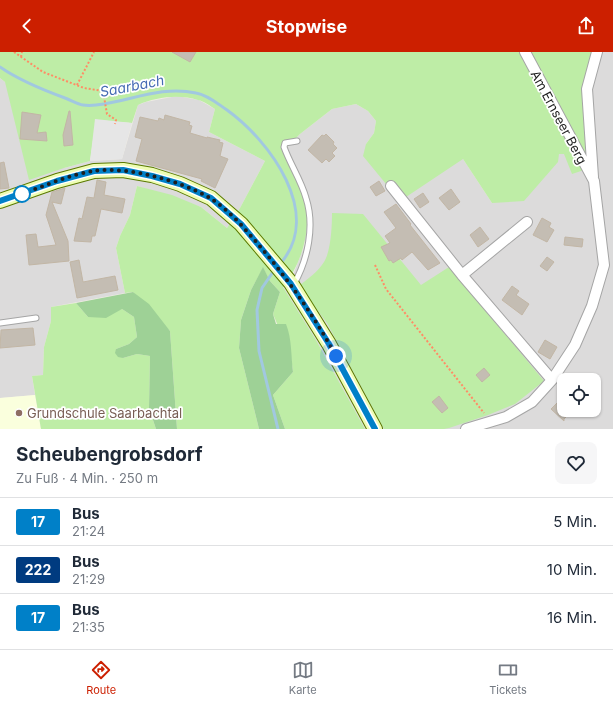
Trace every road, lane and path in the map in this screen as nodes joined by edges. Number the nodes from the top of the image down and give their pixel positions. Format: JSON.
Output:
{"nodes":[{"id":1,"x":14,"y":52,"type":"edge"},
{"id":2,"x":22,"y":52,"type":"edge"},
{"id":3,"x":94,"y":52,"type":"edge"},
{"id":4,"x":525,"y":52,"type":"edge"},
{"id":5,"x":597,"y":52,"type":"edge"},
{"id":6,"x":21,"y":57,"type":"junction"},
{"id":7,"x":77,"y":85,"type":"junction"},
{"id":8,"x":115,"y":124,"type":"dead end"},
{"id":9,"x":297,"y":141,"type":"dead end"},
{"id":10,"x":594,"y":181,"type":"junction"},
{"id":11,"x":391,"y":186,"type":"dead end"},
{"id":12,"x":0,"y":201,"type":"edge"},
{"id":13,"x":528,"y":222,"type":"dead end"},
{"id":14,"x":375,"y":265,"type":"dead end"},
{"id":15,"x":462,"y":274,"type":"junction"},
{"id":16,"x":292,"y":285,"type":"junction"},
{"id":17,"x":36,"y":318,"type":"dead end"},
{"id":18,"x":0,"y":323,"type":"edge"},
{"id":19,"x":552,"y":380,"type":"junction"},
{"id":20,"x":489,"y":422,"type":"junction"},
{"id":21,"x":375,"y":429,"type":"edge"},
{"id":22,"x":466,"y":429,"type":"edge"}],
"edges":[{"from":1,"to":6,"type":"path"},
{"from":2,"to":6,"type":"path"},
{"from":3,"to":7,"type":"path"},
{"from":4,"to":10,"type":"street","name":"Am Ernseer Berg"},
{"from":5,"to":10,"type":"street","name":"Am Ernseer Berg"},
{"from":6,"to":7,"type":"path"},
{"from":7,"to":8,"type":"path"},
{"from":9,"to":16,"type":"lane"},
{"from":10,"to":19,"type":"street","name":"Am Ernseer Berg"},
{"from":11,"to":15,"type":"street"},
{"from":12,"to":16,"type":"main road"},
{"from":13,"to":15,"type":"street"},
{"from":14,"to":20,"type":"path"},
{"from":15,"to":19,"type":"street"},
{"from":16,"to":21,"type":"main road"},
{"from":17,"to":18,"type":"lane"},
{"from":19,"to":20,"type":"street","name":"Am Ernseer Berg"},
{"from":20,"to":22,"type":"street","name":"Am Ernseer Berg"}]}
